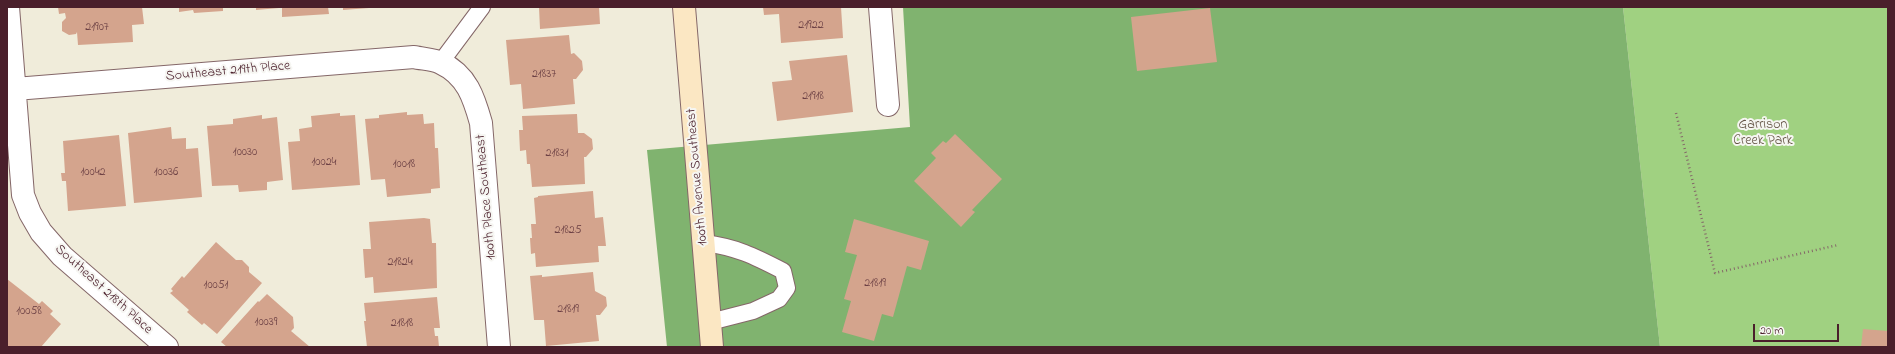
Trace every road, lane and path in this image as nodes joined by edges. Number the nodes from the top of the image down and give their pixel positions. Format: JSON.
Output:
{"nodes":[{"id":1,"x":8,"y":7,"type":"edge"},
{"id":2,"x":482,"y":7,"type":"edge"},
{"id":3,"x":684,"y":7,"type":"edge"},
{"id":4,"x":880,"y":7,"type":"edge"},
{"id":5,"x":441,"y":62,"type":"junction"},
{"id":6,"x":15,"y":89,"type":"junction"},
{"id":7,"x":888,"y":105,"type":"dead end"},
{"id":8,"x":1676,"y":113,"type":"dead end"},
{"id":9,"x":704,"y":243,"type":"junction"},
{"id":10,"x":1838,"y":245,"type":"dead end"},
{"id":11,"x":710,"y":322,"type":"junction"},
{"id":12,"x":167,"y":347,"type":"edge"},
{"id":13,"x":500,"y":347,"type":"edge"},
{"id":14,"x":712,"y":347,"type":"edge"}],
"edges":[{"from":1,"to":6,"type":"street","name":"Southeast 218th Place"},
{"from":2,"to":5,"type":"lane"},
{"from":3,"to":9,"type":"street","name":"100th Avenue Southeast"},
{"from":4,"to":7,"type":"street"},
{"from":5,"to":6,"type":"street","name":"Southeast 219th Place"},
{"from":5,"to":13,"type":"street","name":"100th Place Southeast"},
{"from":6,"to":12,"type":"street","name":"Southeast 218th Place"},
{"from":8,"to":10,"type":"path"},
{"from":9,"to":11,"type":"street","name":"100th Avenue Southeast"},
{"from":9,"to":11,"type":"lane"},
{"from":11,"to":14,"type":"street","name":"100th Avenue Southeast"}]}
